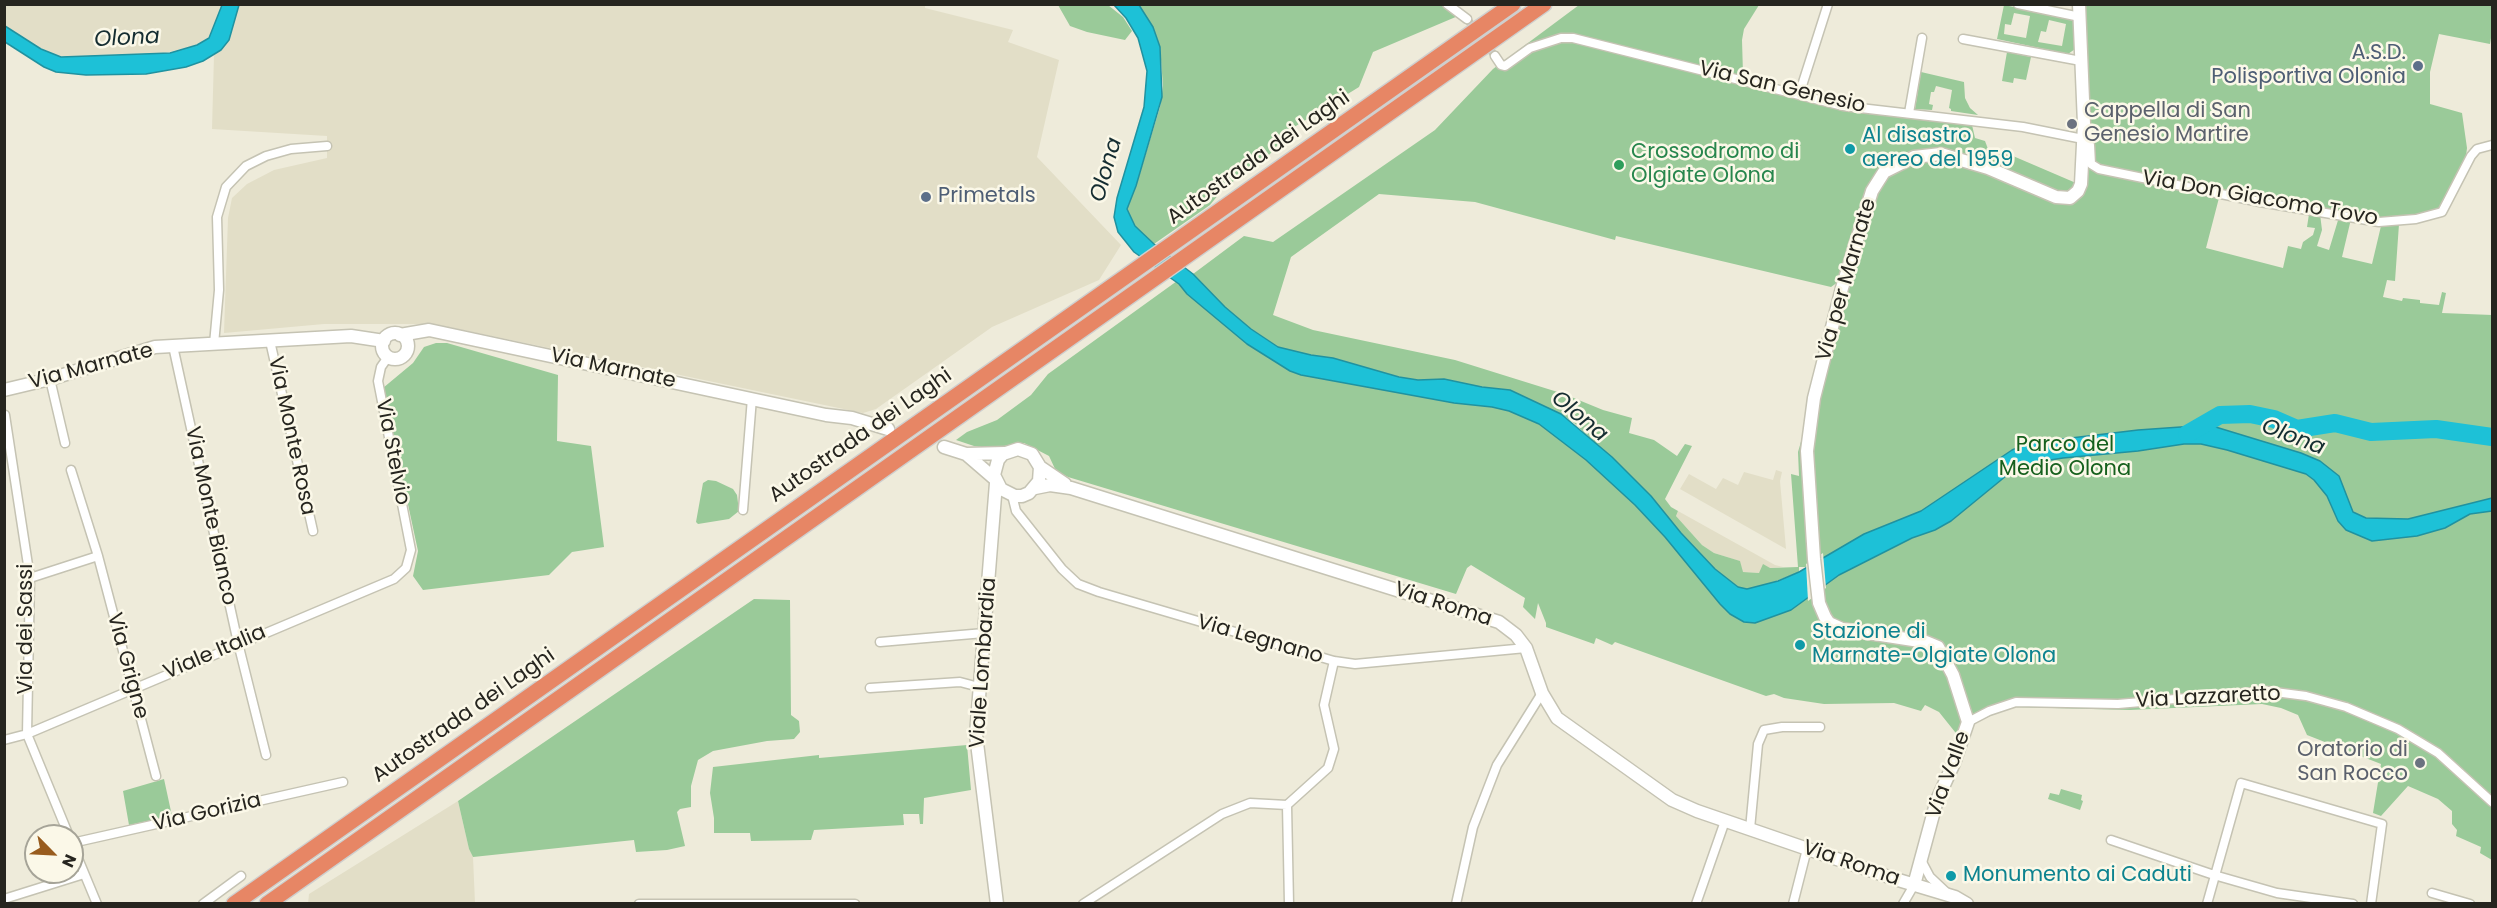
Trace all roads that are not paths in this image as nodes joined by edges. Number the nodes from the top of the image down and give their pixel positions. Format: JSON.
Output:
{"nodes":[{"id":1,"x":1447,"y":4,"type":"edge"},
{"id":2,"x":1513,"y":4,"type":"edge"},
{"id":3,"x":1544,"y":4,"type":"edge"},
{"id":4,"x":1828,"y":4,"type":"edge"},
{"id":5,"x":2018,"y":4,"type":"edge"},
{"id":6,"x":2079,"y":11,"type":"edge"},
{"id":7,"x":1467,"y":19,"type":"tunnel mouth"},
{"id":8,"x":1922,"y":38,"type":"dead end"},
{"id":9,"x":1963,"y":39,"type":"dead end"},
{"id":10,"x":1495,"y":56,"type":"dead end"},
{"id":11,"x":2081,"y":61,"type":"junction"},
{"id":12,"x":1799,"y":95,"type":"junction"},
{"id":13,"x":1909,"y":113,"type":"junction"},
{"id":14,"x":2083,"y":139,"type":"junction"},
{"id":15,"x":2493,"y":145,"type":"edge"},
{"id":16,"x":327,"y":146,"type":"dead end"},
{"id":17,"x":400,"y":335,"type":"junction"},
{"id":18,"x":270,"y":341,"type":"junction"},
{"id":19,"x":384,"y":341,"type":"junction"},
{"id":20,"x":214,"y":344,"type":"junction"},
{"id":21,"x":172,"y":346,"type":"junction"},
{"id":22,"x":388,"y":357,"type":"junction"},
{"id":23,"x":50,"y":380,"type":"junction"},
{"id":24,"x":4,"y":390,"type":"edge"},
{"id":25,"x":752,"y":398,"type":"junction"},
{"id":26,"x":5,"y":415,"type":"edge"},
{"id":27,"x":886,"y":431,"type":"dead end"},
{"id":28,"x":65,"y":443,"type":"dead end"},
{"id":29,"x":944,"y":447,"type":"dead end"},
{"id":30,"x":1006,"y":452,"type":"junction"},
{"id":31,"x":966,"y":454,"type":"junction"},
{"id":32,"x":1040,"y":466,"type":"junction"},
{"id":33,"x":71,"y":470,"type":"dead end"},
{"id":34,"x":996,"y":481,"type":"junction"},
{"id":35,"x":1071,"y":488,"type":"junction"},
{"id":36,"x":1031,"y":491,"type":"junction"},
{"id":37,"x":1012,"y":495,"type":"junction"},
{"id":38,"x":742,"y":510,"type":"dead end"},
{"id":39,"x":1027,"y":524,"type":"junction"},
{"id":40,"x":993,"y":529,"type":"junction"},
{"id":41,"x":312,"y":531,"type":"dead end"},
{"id":42,"x":411,"y":550,"type":"joint"},
{"id":43,"x":98,"y":556,"type":"junction"},
{"id":44,"x":30,"y":578,"type":"junction"},
{"id":45,"x":1816,"y":579,"type":"joint"},
{"id":46,"x":984,"y":633,"type":"junction"},
{"id":47,"x":880,"y":642,"type":"dead end"},
{"id":48,"x":238,"y":644,"type":"junction"},
{"id":49,"x":1526,"y":648,"type":"junction"},
{"id":50,"x":1334,"y":662,"type":"junction"},
{"id":51,"x":133,"y":687,"type":"junction"},
{"id":52,"x":979,"y":687,"type":"junction"},
{"id":53,"x":870,"y":688,"type":"dead end"},
{"id":54,"x":1542,"y":693,"type":"junction"},
{"id":55,"x":1968,"y":723,"type":"junction"},
{"id":56,"x":1821,"y":727,"type":"dead end"},
{"id":57,"x":27,"y":734,"type":"junction"},
{"id":58,"x":4,"y":740,"type":"edge"},
{"id":59,"x":266,"y":754,"type":"dead end"},
{"id":60,"x":156,"y":776,"type":"dead end"},
{"id":61,"x":343,"y":782,"type":"dead end"},
{"id":62,"x":2493,"y":802,"type":"edge"},
{"id":63,"x":1287,"y":805,"type":"junction"},
{"id":64,"x":1725,"y":821,"type":"junction"},
{"id":65,"x":64,"y":824,"type":"edge"},
{"id":66,"x":1750,"y":829,"type":"junction"},
{"id":67,"x":84,"y":840,"type":"edge"},
{"id":68,"x":2111,"y":840,"type":"dead end"},
{"id":69,"x":1807,"y":849,"type":"junction"},
{"id":70,"x":1921,"y":860,"type":"junction"},
{"id":71,"x":84,"y":874,"type":"edge"},
{"id":72,"x":2214,"y":875,"type":"junction"},
{"id":73,"x":241,"y":876,"type":"dead end"},
{"id":74,"x":52,"y":884,"type":"edge"},
{"id":75,"x":1914,"y":885,"type":"junction"},
{"id":76,"x":2432,"y":893,"type":"dead end"},
{"id":77,"x":1949,"y":895,"type":"junction"},
{"id":78,"x":4,"y":899,"type":"edge"},
{"id":79,"x":1286,"y":902,"type":"edge"},
{"id":80,"x":97,"y":903,"type":"edge"},
{"id":81,"x":203,"y":903,"type":"edge"},
{"id":82,"x":234,"y":903,"type":"edge"},
{"id":83,"x":267,"y":903,"type":"edge"},
{"id":84,"x":639,"y":903,"type":"edge"},
{"id":85,"x":836,"y":903,"type":"edge"},
{"id":86,"x":855,"y":903,"type":"edge"},
{"id":87,"x":997,"y":903,"type":"edge"},
{"id":88,"x":1083,"y":903,"type":"edge"},
{"id":89,"x":1456,"y":903,"type":"edge"},
{"id":90,"x":1696,"y":903,"type":"edge"},
{"id":91,"x":1793,"y":903,"type":"edge"},
{"id":92,"x":1903,"y":903,"type":"edge"},
{"id":93,"x":1968,"y":903,"type":"edge"},
{"id":94,"x":2207,"y":903,"type":"edge"},
{"id":95,"x":2353,"y":903,"type":"edge"},
{"id":96,"x":2371,"y":903,"type":"edge"},
{"id":97,"x":2470,"y":903,"type":"edge"}],
"edges":[{"from":1,"to":7,"type":"street"},
{"from":2,"to":82,"type":"highway","name":"Autostrada dei Laghi"},
{"from":3,"to":83,"type":"highway","name":"Autostrada dei Laghi"},
{"from":4,"to":12,"type":"street"},
{"from":5,"to":6,"type":"street"},
{"from":6,"to":11,"type":"street"},
{"from":8,"to":13,"type":"street"},
{"from":9,"to":11,"type":"street"},
{"from":10,"to":12,"type":"street","name":"Via San Genesio"},
{"from":11,"to":14,"type":"street"},
{"from":12,"to":13,"type":"street","name":"Via San Genesio"},
{"from":13,"to":14,"type":"street","name":"Via San Genesio"},
{"from":14,"to":15,"type":"street","name":"Via Don Giacomo Tovo"},
{"from":14,"to":45,"type":"street","name":"Via per Marnate"},
{"from":16,"to":20,"type":"street"},
{"from":17,"to":19,"type":"street","name":"Via Marnate"},
{"from":17,"to":22,"type":"street"},
{"from":17,"to":25,"type":"street","name":"Via Marnate"},
{"from":18,"to":19,"type":"street","name":"Via Marnate"},
{"from":18,"to":20,"type":"street","name":"Via Marnate"},
{"from":18,"to":41,"type":"street","name":"Via Monte Rosa"},
{"from":19,"to":22,"type":"street"},
{"from":20,"to":21,"type":"street","name":"Via Marnate"},
{"from":21,"to":23,"type":"street","name":"Via Marnate"},
{"from":21,"to":48,"type":"street","name":"Via Monte Bianco"},
{"from":22,"to":42,"type":"street","name":"Via Stelvio"},
{"from":23,"to":24,"type":"street","name":"Via Marnate"},
{"from":23,"to":28,"type":"street"},
{"from":25,"to":27,"type":"street","name":"Via Marnate"},
{"from":25,"to":38,"type":"street"},
{"from":26,"to":44,"type":"street","name":"Via dei Sassi"},
{"from":29,"to":31,"type":"street"},
{"from":30,"to":31,"type":"street"},
{"from":30,"to":32,"type":"street","name":"Via Roma"},
{"from":30,"to":34,"type":"street"},
{"from":31,"to":34,"type":"street"},
{"from":32,"to":35,"type":"street","name":"Via Roma"},
{"from":32,"to":36,"type":"street"},
{"from":33,"to":43,"type":"street","name":"Via Grigne"},
{"from":34,"to":37,"type":"street"},
{"from":34,"to":40,"type":"street","name":"Viale Lombardia"},
{"from":35,"to":36,"type":"street","name":"Via Roma"},
{"from":35,"to":49,"type":"street","name":"Via Roma"},
{"from":36,"to":37,"type":"street","name":"Via Roma"},
{"from":36,"to":39,"type":"street"},
{"from":37,"to":39,"type":"street","name":"Via Legnano"},
{"from":37,"to":40,"type":"street","name":"Viale Lombardia"},
{"from":39,"to":50,"type":"street","name":"Via Legnano"},
{"from":40,"to":46,"type":"street","name":"Viale Lombardia"},
{"from":42,"to":48,"type":"street","name":"Viale Italia"},
{"from":43,"to":44,"type":"street"},
{"from":43,"to":51,"type":"street","name":"Via Grigne"},
{"from":44,"to":57,"type":"street","name":"Via dei Sassi"},
{"from":45,"to":55,"type":"street","name":"Via Valle"},
{"from":46,"to":47,"type":"street"},
{"from":46,"to":52,"type":"street","name":"Viale Lombardia"},
{"from":48,"to":51,"type":"street","name":"Viale Italia"},
{"from":48,"to":59,"type":"street","name":"Via Monte Bianco"},
{"from":49,"to":50,"type":"street","name":"Via Legnano"},
{"from":49,"to":54,"type":"street","name":"Via Roma"},
{"from":50,"to":63,"type":"street"},
{"from":51,"to":57,"type":"street","name":"Viale Italia"},
{"from":51,"to":60,"type":"street","name":"Via Grigne"},
{"from":52,"to":53,"type":"street"},
{"from":52,"to":87,"type":"street","name":"Viale Lombardia"},
{"from":54,"to":64,"type":"street","name":"Via Roma"},
{"from":54,"to":89,"type":"street"},
{"from":55,"to":62,"type":"street","name":"Via Lazzaretto"},
{"from":55,"to":70,"type":"street","name":"Via Valle"},
{"from":56,"to":66,"type":"street"},
{"from":57,"to":58,"type":"street","name":"Viale Italia"},
{"from":57,"to":65,"type":"street","name":"Via dei Sassi"},
{"from":61,"to":67,"type":"street","name":"Via Gorizia"},
{"from":63,"to":79,"type":"street"},
{"from":63,"to":88,"type":"street"},
{"from":64,"to":66,"type":"street","name":"Via Roma"},
{"from":64,"to":90,"type":"street"},
{"from":66,"to":69,"type":"street","name":"Via Roma"},
{"from":68,"to":72,"type":"street"},
{"from":69,"to":75,"type":"street","name":"Via Roma"},
{"from":69,"to":91,"type":"street"},
{"from":70,"to":75,"type":"street","name":"Via Valle"},
{"from":70,"to":77,"type":"street"},
{"from":71,"to":80,"type":"street"},
{"from":72,"to":94,"type":"street"},
{"from":72,"to":95,"type":"street"},
{"from":72,"to":96,"type":"street"},
{"from":73,"to":81,"type":"street"},
{"from":74,"to":78,"type":"street"},
{"from":75,"to":77,"type":"street","name":"Via Roma"},
{"from":75,"to":92,"type":"street"},
{"from":76,"to":97,"type":"street"},
{"from":77,"to":93,"type":"street","name":"Via Roma"},
{"from":84,"to":85,"type":"street"},
{"from":85,"to":86,"type":"street"}]}
